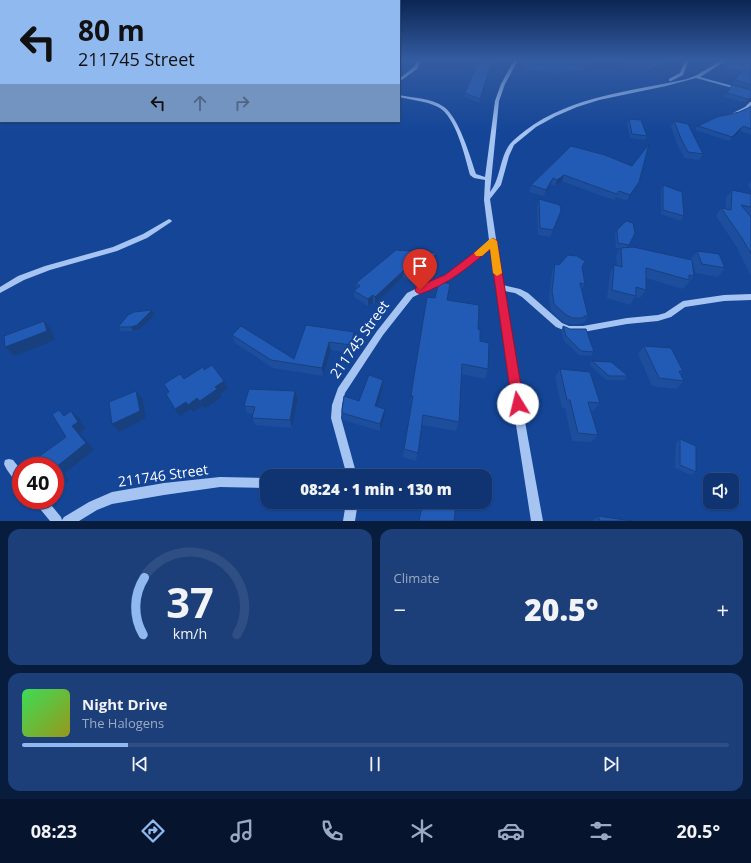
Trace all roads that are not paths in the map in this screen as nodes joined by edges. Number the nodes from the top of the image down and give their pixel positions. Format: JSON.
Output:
{"nodes":[{"id":1,"x":503,"y":84,"type":"edge"},
{"id":2,"x":666,"y":84,"type":"edge"},
{"id":3,"x":723,"y":84,"type":"edge"},
{"id":4,"x":659,"y":86,"type":"joint"},
{"id":5,"x":751,"y":92,"type":"edge"},
{"id":6,"x":400,"y":96,"type":"edge"},
{"id":7,"x":751,"y":103,"type":"edge"},
{"id":8,"x":728,"y":116,"type":"edge"},
{"id":9,"x":488,"y":179,"type":"junction"},
{"id":10,"x":487,"y":200,"type":"junction"},
{"id":11,"x":169,"y":221,"type":"dead end"},
{"id":12,"x":493,"y":241,"type":"junction"},
{"id":13,"x":500,"y":287,"type":"junction"},
{"id":14,"x":0,"y":290,"type":"edge"},
{"id":15,"x":751,"y":297,"type":"edge"},
{"id":16,"x":9,"y":464,"type":"dead end"},
{"id":17,"x":12,"y":468,"type":"edge"},
{"id":18,"x":350,"y":469,"type":"edge"},
{"id":19,"x":260,"y":484,"type":"edge"},
{"id":20,"x":47,"y":509,"type":"edge"},
{"id":21,"x":351,"y":509,"type":"edge"},
{"id":22,"x":57,"y":521,"type":"edge"},
{"id":23,"x":68,"y":521,"type":"edge"},
{"id":24,"x":349,"y":521,"type":"edge"},
{"id":25,"x":537,"y":521,"type":"edge"}],
"edges":[{"from":1,"to":9,"type":"street"},
{"from":2,"to":4,"type":"street"},
{"from":3,"to":5,"type":"street"},
{"from":4,"to":10,"type":"street"},
{"from":6,"to":9,"type":"street"},
{"from":7,"to":8,"type":"street"},
{"from":9,"to":10,"type":"street"},
{"from":10,"to":12,"type":"street"},
{"from":11,"to":14,"type":"street"},
{"from":12,"to":13,"type":"street"},
{"from":12,"to":18,"type":"street","name":"211745 Street"},
{"from":13,"to":15,"type":"street"},
{"from":13,"to":25,"type":"street"},
{"from":16,"to":17,"type":"street"},
{"from":19,"to":23,"type":"street","name":"211746 Street"},
{"from":20,"to":22,"type":"street"},
{"from":21,"to":24,"type":"street"}]}
